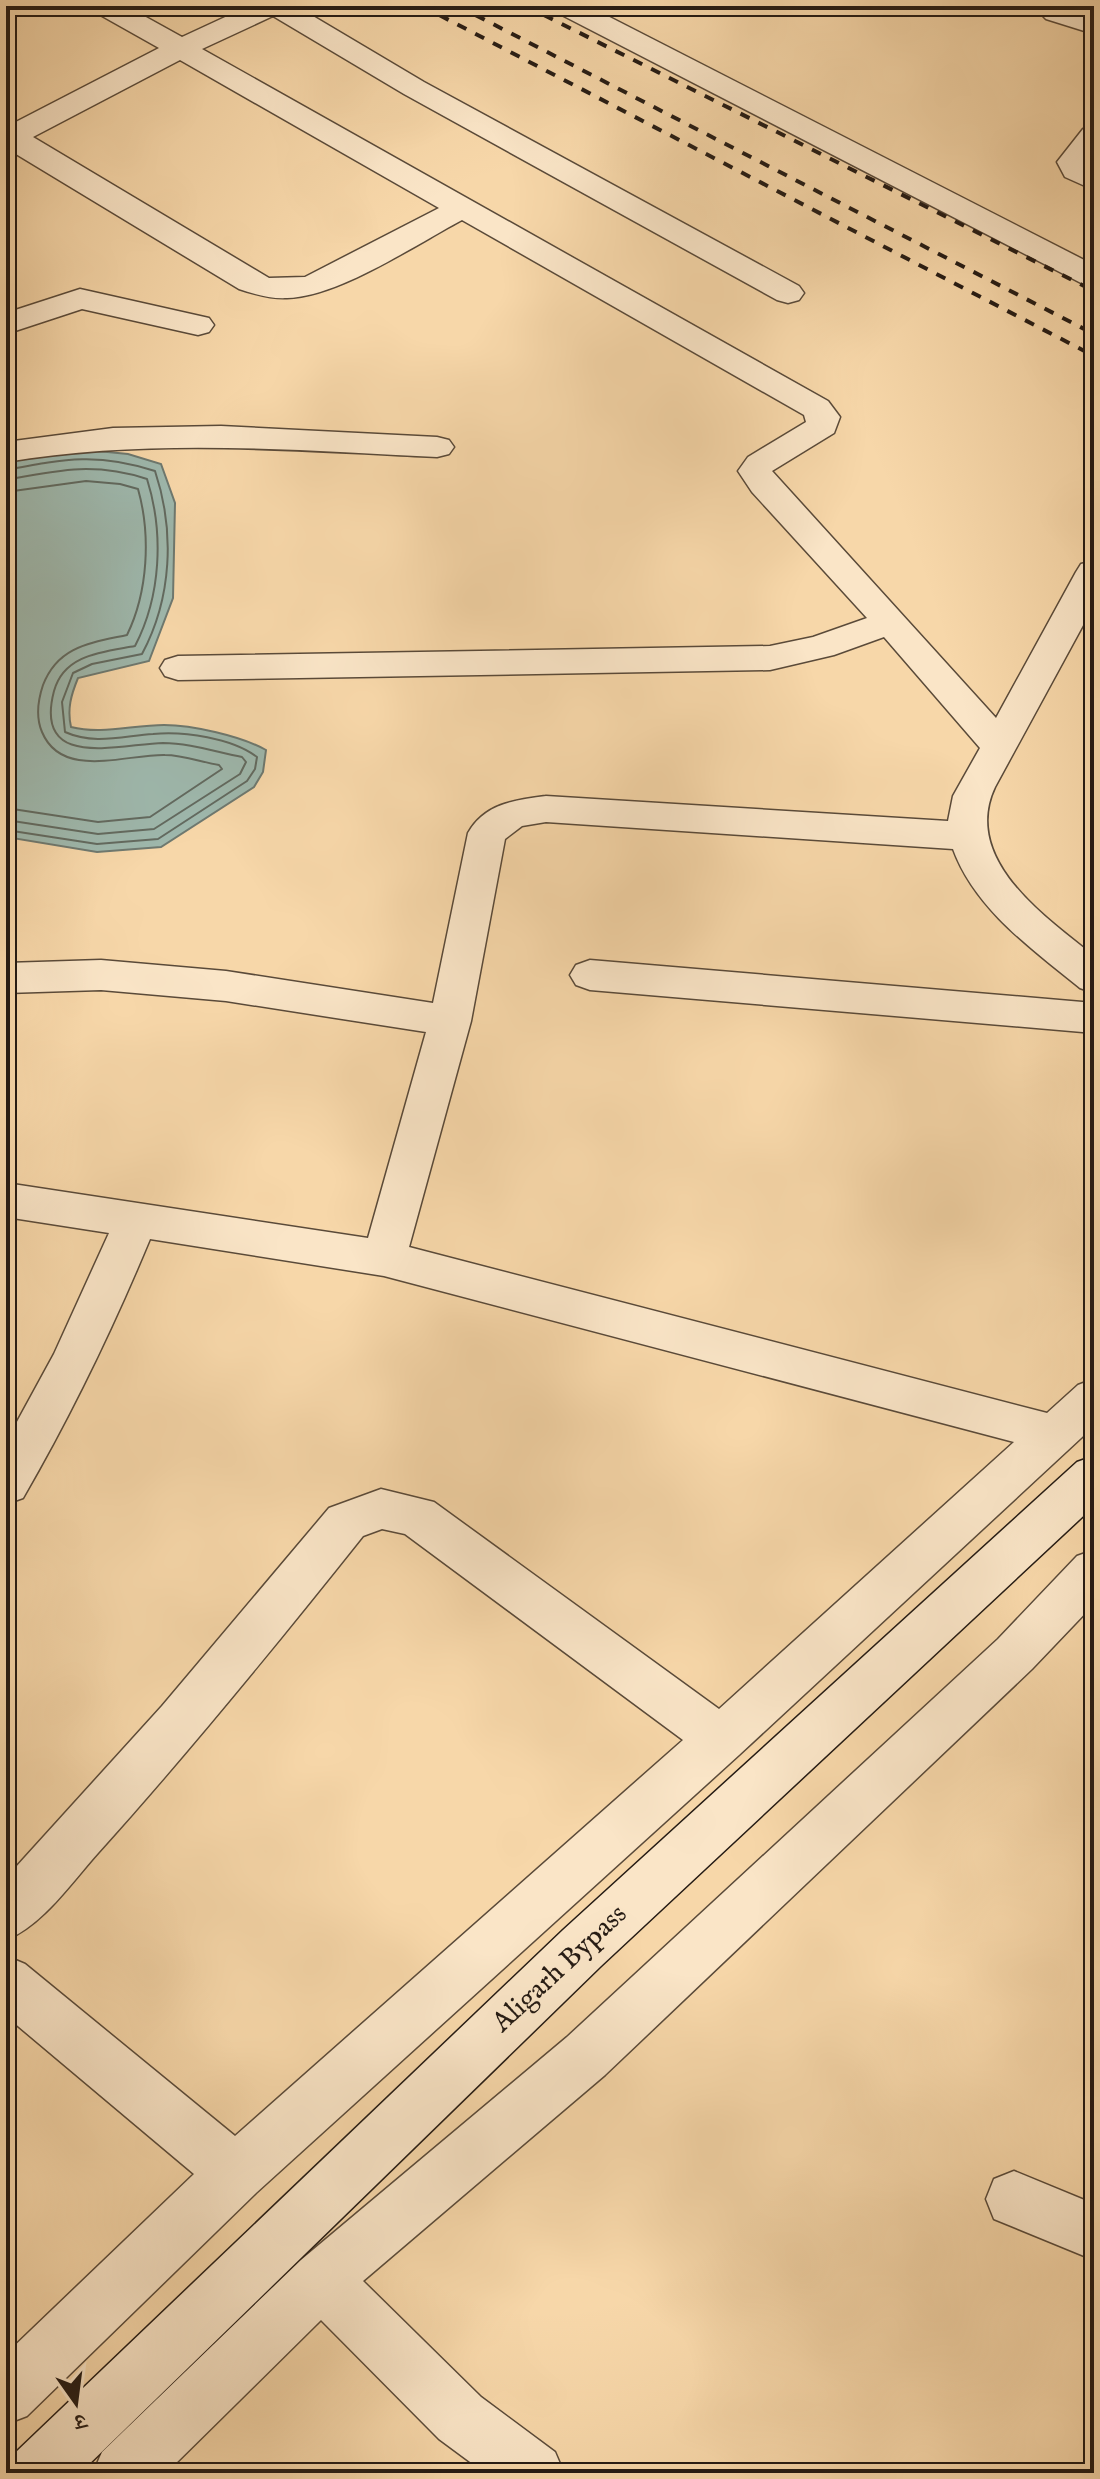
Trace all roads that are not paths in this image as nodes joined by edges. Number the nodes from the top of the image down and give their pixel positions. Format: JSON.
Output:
{"nodes":[{"id":1,"x":105,"y":6,"type":"edge"},
{"id":2,"x":274,"y":6,"type":"edge"},
{"id":3,"x":566,"y":6,"type":"edge"},
{"id":4,"x":1047,"y":6,"type":"edge"},
{"id":5,"x":1094,"y":25,"type":"edge"},
{"id":6,"x":180,"y":49,"type":"junction"},
{"id":7,"x":1094,"y":135,"type":"edge"},
{"id":8,"x":8,"y":136,"type":"edge"},
{"id":9,"x":1094,"y":181,"type":"edge"},
{"id":10,"x":460,"y":209,"type":"junction"},
{"id":11,"x":1094,"y":277,"type":"edge"},
{"id":12,"x":788,"y":293,"type":"dead end"},
{"id":13,"x":6,"y":324,"type":"edge"},
{"id":14,"x":198,"y":325,"type":"dead end"},
{"id":15,"x":437,"y":447,"type":"dead end"},
{"id":16,"x":6,"y":452,"type":"edge"},
{"id":17,"x":1094,"y":572,"type":"edge"},
{"id":18,"x":891,"y":622,"type":"junction"},
{"id":19,"x":178,"y":668,"type":"dead end"},
{"id":20,"x":1000,"y":746,"type":"junction"},
{"id":21,"x":968,"y":836,"type":"junction"},
{"id":22,"x":590,"y":975,"type":"dead end"},
{"id":23,"x":6,"y":978,"type":"edge"},
{"id":24,"x":1094,"y":978,"type":"edge"},
{"id":25,"x":1094,"y":1018,"type":"edge"},
{"id":26,"x":450,"y":1021,"type":"junction"},
{"id":27,"x":6,"y":1200,"type":"edge"},
{"id":28,"x":137,"y":1218,"type":"junction"},
{"id":29,"x":384,"y":1258,"type":"junction"},
{"id":30,"x":1094,"y":1398,"type":"edge"},
{"id":31,"x":1055,"y":1434,"type":"junction"},
{"id":32,"x":1094,"y":1476,"type":"edge"},
{"id":33,"x":6,"y":1484,"type":"edge"},
{"id":34,"x":1094,"y":1571,"type":"edge"},
{"id":35,"x":721,"y":1739,"type":"junction"},
{"id":36,"x":6,"y":1915,"type":"edge"},
{"id":37,"x":6,"y":1982,"type":"edge"},
{"id":38,"x":236,"y":2173,"type":"junction"},
{"id":39,"x":1014,"y":2199,"type":"dead end"},
{"id":40,"x":1094,"y":2232,"type":"edge"},
{"id":41,"x":321,"y":2280,"type":"junction"},
{"id":42,"x":6,"y":2395,"type":"edge"},
{"id":43,"x":37,"y":2473,"type":"edge"},
{"id":44,"x":123,"y":2473,"type":"edge"},
{"id":45,"x":534,"y":2473,"type":"edge"}],
"edges":[{"from":1,"to":6,"type":"street"},
{"from":2,"to":6,"type":"street"},
{"from":2,"to":12,"type":"street"},
{"from":3,"to":11,"type":"street"},
{"from":4,"to":5,"type":"street"},
{"from":6,"to":8,"type":"street"},
{"from":6,"to":10,"type":"street"},
{"from":7,"to":9,"type":"street"},
{"from":8,"to":10,"type":"street"},
{"from":10,"to":18,"type":"street"},
{"from":13,"to":14,"type":"street"},
{"from":15,"to":16,"type":"street"},
{"from":17,"to":20,"type":"street"},
{"from":18,"to":19,"type":"street"},
{"from":18,"to":20,"type":"street"},
{"from":20,"to":21,"type":"street"},
{"from":21,"to":24,"type":"street"},
{"from":21,"to":26,"type":"street"},
{"from":22,"to":25,"type":"street"},
{"from":23,"to":26,"type":"street"},
{"from":26,"to":29,"type":"street"},
{"from":27,"to":28,"type":"street"},
{"from":28,"to":29,"type":"street"},
{"from":28,"to":33,"type":"street"},
{"from":29,"to":31,"type":"street"},
{"from":30,"to":31,"type":"street"},
{"from":31,"to":35,"type":"street"},
{"from":32,"to":43,"type":"street","name":"Aligarh Bypass"},
{"from":34,"to":41,"type":"street"},
{"from":35,"to":36,"type":"street"},
{"from":35,"to":38,"type":"street"},
{"from":37,"to":38,"type":"street"},
{"from":38,"to":42,"type":"street"},
{"from":39,"to":40,"type":"street"},
{"from":41,"to":44,"type":"street"},
{"from":41,"to":45,"type":"street"}]}
